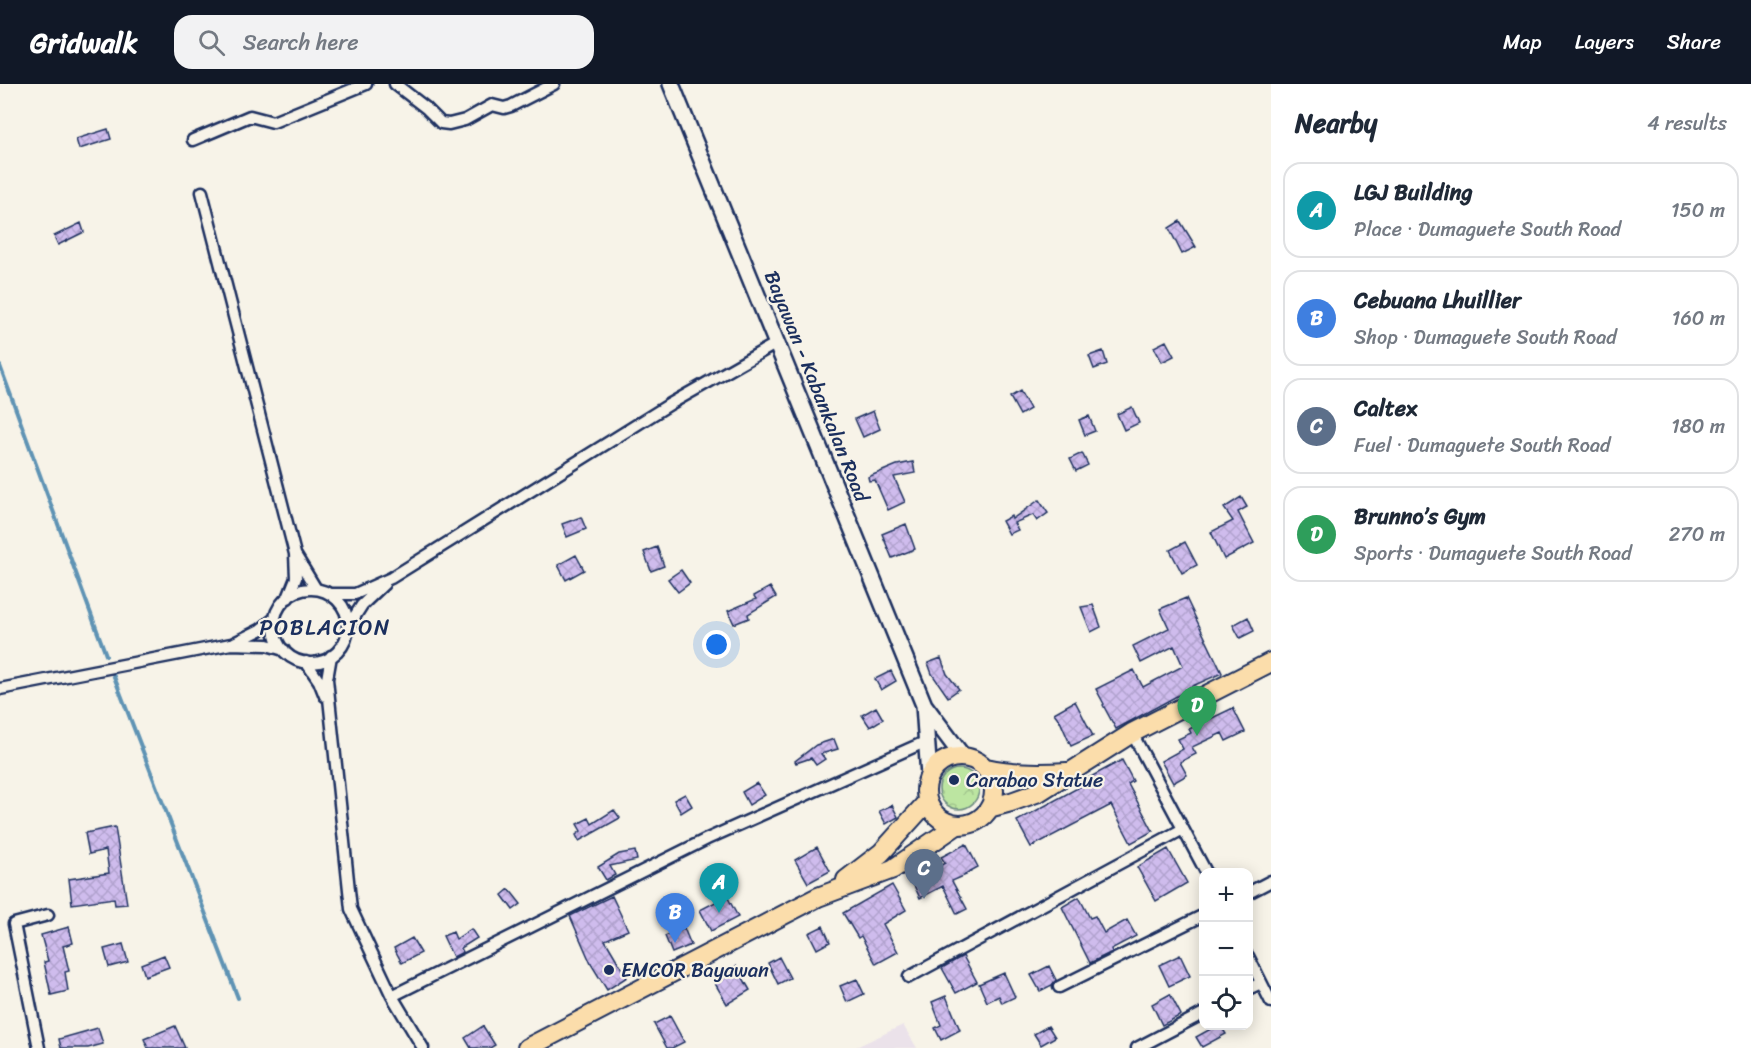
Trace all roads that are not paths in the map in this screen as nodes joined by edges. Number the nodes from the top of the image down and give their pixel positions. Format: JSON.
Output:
{"nodes":[{"id":1,"x":366,"y":84,"type":"edge"},
{"id":2,"x":395,"y":84,"type":"edge"},
{"id":3,"x":554,"y":84,"type":"edge"},
{"id":4,"x":671,"y":84,"type":"edge"},
{"id":5,"x":193,"y":140,"type":"dead end"},
{"id":6,"x":202,"y":192,"type":"dead end"},
{"id":7,"x":777,"y":343,"type":"junction"},
{"id":8,"x":295,"y":554,"type":"junction"},
{"id":9,"x":391,"y":578,"type":"junction"},
{"id":10,"x":316,"y":589,"type":"junction"},
{"id":11,"x":330,"y":594,"type":"junction"},
{"id":12,"x":288,"y":598,"type":"junction"},
{"id":13,"x":276,"y":618,"type":"junction"},
{"id":14,"x":348,"y":627,"type":"junction"},
{"id":15,"x":231,"y":644,"type":"junction"},
{"id":16,"x":284,"y":650,"type":"junction"},
{"id":17,"x":331,"y":656,"type":"junction"},
{"id":18,"x":306,"y":662,"type":"junction"},
{"id":19,"x":1271,"y":662,"type":"edge"},
{"id":20,"x":0,"y":689,"type":"edge"},
{"id":21,"x":924,"y":705,"type":"junction"},
{"id":22,"x":329,"y":708,"type":"junction"},
{"id":23,"x":1132,"y":733,"type":"junction"},
{"id":24,"x":927,"y":741,"type":"junction"},
{"id":25,"x":963,"y":757,"type":"junction"},
{"id":26,"x":986,"y":768,"type":"junction"},
{"id":27,"x":1071,"y":771,"type":"junction"},
{"id":28,"x":929,"y":776,"type":"junction"},
{"id":29,"x":927,"y":802,"type":"junction"},
{"id":30,"x":992,"y":807,"type":"junction"},
{"id":31,"x":957,"y":825,"type":"junction"},
{"id":32,"x":1183,"y":829,"type":"junction"},
{"id":33,"x":1203,"y":868,"type":"edge"},
{"id":34,"x":1271,"y":881,"type":"edge"},
{"id":35,"x":836,"y":889,"type":"junction"},
{"id":36,"x":1253,"y":890,"type":"edge"},
{"id":37,"x":48,"y":915,"type":"dead end"},
{"id":38,"x":1199,"y":917,"type":"edge"},
{"id":39,"x":1253,"y":967,"type":"edge"},
{"id":40,"x":909,"y":977,"type":"dead end"},
{"id":41,"x":1261,"y":982,"type":"junction"},
{"id":42,"x":1253,"y":986,"type":"edge"},
{"id":43,"x":1059,"y":987,"type":"dead end"},
{"id":44,"x":392,"y":996,"type":"junction"},
{"id":45,"x":1271,"y":1002,"type":"edge"},
{"id":46,"x":1199,"y":1015,"type":"edge"},
{"id":47,"x":39,"y":1048,"type":"edge"},
{"id":48,"x":423,"y":1048,"type":"edge"},
{"id":49,"x":527,"y":1048,"type":"edge"},
{"id":50,"x":1137,"y":1048,"type":"edge"}],
"edges":[{"from":1,"to":5,"type":"street"},
{"from":2,"to":3,"type":"street"},
{"from":4,"to":7,"type":"main road","name":"Bayawan - Kabankalan Road"},
{"from":6,"to":8,"type":"street"},
{"from":7,"to":9,"type":"street"},
{"from":7,"to":21,"type":"main road","name":"Bayawan - Kabankalan Road"},
{"from":8,"to":10,"type":"street"},
{"from":8,"to":12,"type":"street"},
{"from":9,"to":11,"type":"street"},
{"from":9,"to":14,"type":"street"},
{"from":10,"to":11,"type":"street"},
{"from":10,"to":12,"type":"street"},
{"from":11,"to":14,"type":"street"},
{"from":12,"to":13,"type":"street"},
{"from":13,"to":15,"type":"street"},
{"from":13,"to":16,"type":"street"},
{"from":14,"to":17,"type":"street"},
{"from":15,"to":16,"type":"street"},
{"from":15,"to":20,"type":"street"},
{"from":16,"to":18,"type":"street"},
{"from":17,"to":18,"type":"street"},
{"from":17,"to":22,"type":"street"},
{"from":18,"to":22,"type":"street"},
{"from":19,"to":23,"type":"highway"},
{"from":21,"to":24,"type":"main road","name":"Bayawan - Kabankalan Road"},
{"from":21,"to":25,"type":"main road","name":"Bayawan - Kabankalan Road"},
{"from":22,"to":44,"type":"street"},
{"from":23,"to":27,"type":"highway"},
{"from":23,"to":32,"type":"street"},
{"from":24,"to":28,"type":"main road","name":"Bayawan - Kabankalan Road"},
{"from":24,"to":44,"type":"street"},
{"from":25,"to":26,"type":"highway"},
{"from":25,"to":28,"type":"highway"},
{"from":26,"to":27,"type":"highway"},
{"from":26,"to":30,"type":"highway"},
{"from":27,"to":30,"type":"highway"},
{"from":28,"to":29,"type":"highway"},
{"from":29,"to":31,"type":"highway"},
{"from":29,"to":35,"type":"highway"},
{"from":30,"to":31,"type":"highway"},
{"from":31,"to":35,"type":"highway"},
{"from":32,"to":33,"type":"street"},
{"from":32,"to":40,"type":"street"},
{"from":34,"to":36,"type":"street"},
{"from":35,"to":49,"type":"highway"},
{"from":37,"to":47,"type":"street"},
{"from":38,"to":43,"type":"street"},
{"from":39,"to":41,"type":"street"},
{"from":41,"to":42,"type":"street"},
{"from":41,"to":45,"type":"street"},
{"from":44,"to":48,"type":"street"},
{"from":46,"to":50,"type":"street"}]}
